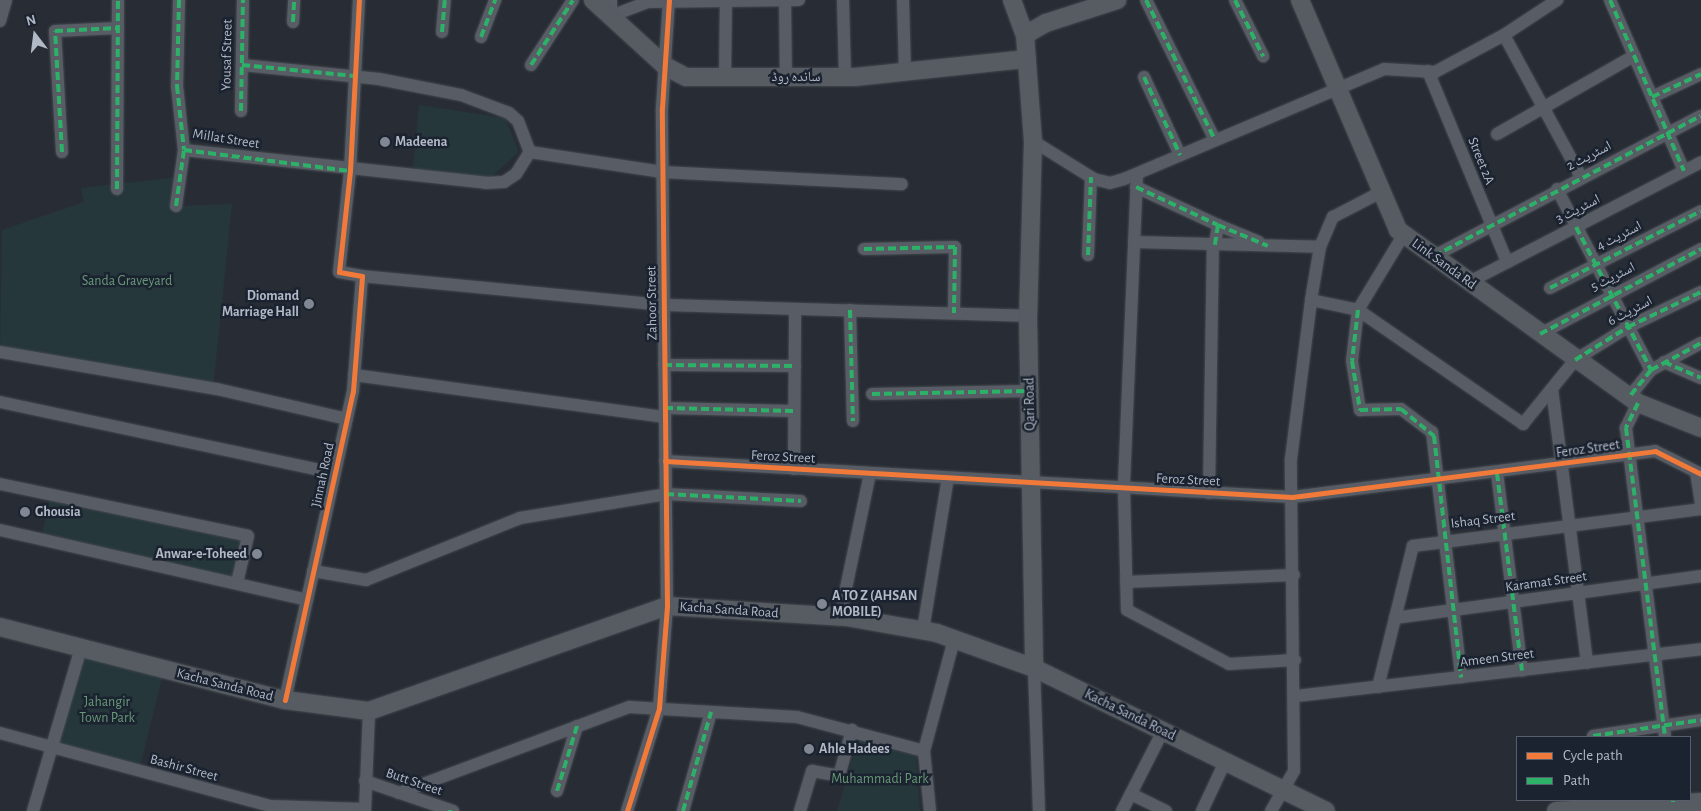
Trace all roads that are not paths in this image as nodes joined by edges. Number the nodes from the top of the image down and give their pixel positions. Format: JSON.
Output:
{"nodes":[{"id":1,"x":6,"y":0,"type":"edge"},
{"id":2,"x":118,"y":0,"type":"edge"},
{"id":3,"x":179,"y":0,"type":"edge"},
{"id":4,"x":243,"y":0,"type":"edge"},
{"id":5,"x":294,"y":0,"type":"edge"},
{"id":6,"x":358,"y":0,"type":"edge"},
{"id":7,"x":445,"y":0,"type":"edge"},
{"id":8,"x":495,"y":0,"type":"edge"},
{"id":9,"x":573,"y":0,"type":"edge"},
{"id":10,"x":593,"y":0,"type":"edge"},
{"id":11,"x":785,"y":0,"type":"edge"},
{"id":12,"x":799,"y":0,"type":"edge"},
{"id":13,"x":843,"y":0,"type":"edge"},
{"id":14,"x":903,"y":0,"type":"edge"},
{"id":15,"x":1012,"y":0,"type":"edge"},
{"id":16,"x":1118,"y":0,"type":"edge"},
{"id":17,"x":1146,"y":0,"type":"edge"},
{"id":18,"x":1235,"y":0,"type":"edge"},
{"id":19,"x":1300,"y":0,"type":"edge"},
{"id":20,"x":1556,"y":0,"type":"edge"},
{"id":21,"x":1610,"y":0,"type":"edge"},
{"id":22,"x":726,"y":1,"type":"edge"},
{"id":23,"x":669,"y":2,"type":"edge"},
{"id":24,"x":611,"y":8,"type":"edge"},
{"id":25,"x":0,"y":21,"type":"edge"},
{"id":26,"x":293,"y":22,"type":"dead end"},
{"id":27,"x":118,"y":28,"type":"junction"},
{"id":28,"x":442,"y":32,"type":"dead end"},
{"id":29,"x":1025,"y":35,"type":"junction"},
{"id":30,"x":1504,"y":35,"type":"junction"},
{"id":31,"x":481,"y":37,"type":"dead end"},
{"id":32,"x":1263,"y":56,"type":"dead end"},
{"id":33,"x":1634,"y":56,"type":"junction"},
{"id":34,"x":1026,"y":60,"type":"junction"},
{"id":35,"x":242,"y":64,"type":"junction"},
{"id":36,"x":531,"y":65,"type":"dead end"},
{"id":37,"x":665,"y":66,"type":"junction"},
{"id":38,"x":1428,"y":71,"type":"junction"},
{"id":39,"x":904,"y":72,"type":"junction"},
{"id":40,"x":1701,"y":74,"type":"edge"},
{"id":41,"x":354,"y":76,"type":"junction"},
{"id":42,"x":725,"y":77,"type":"junction"},
{"id":43,"x":786,"y":77,"type":"junction"},
{"id":44,"x":845,"y":77,"type":"junction"},
{"id":45,"x":1144,"y":77,"type":"dead end"},
{"id":46,"x":1337,"y":88,"type":"junction"},
{"id":47,"x":1652,"y":98,"type":"junction"},
{"id":48,"x":1543,"y":108,"type":"junction"},
{"id":49,"x":241,"y":111,"type":"dead end"},
{"id":50,"x":1701,"y":116,"type":"edge"},
{"id":51,"x":1497,"y":134,"type":"dead end"},
{"id":52,"x":1666,"y":134,"type":"junction"},
{"id":53,"x":1215,"y":140,"type":"junction"},
{"id":54,"x":1033,"y":141,"type":"junction"},
{"id":55,"x":184,"y":150,"type":"junction"},
{"id":56,"x":62,"y":152,"type":"dead end"},
{"id":57,"x":530,"y":152,"type":"junction"},
{"id":58,"x":1180,"y":155,"type":"junction"},
{"id":59,"x":1701,"y":162,"type":"edge"},
{"id":60,"x":350,"y":171,"type":"junction"},
{"id":61,"x":1684,"y":171,"type":"junction"},
{"id":62,"x":662,"y":172,"type":"junction"},
{"id":63,"x":1137,"y":174,"type":"junction"},
{"id":64,"x":1091,"y":177,"type":"junction"},
{"id":65,"x":1580,"y":177,"type":"junction"},
{"id":66,"x":902,"y":184,"type":"dead end"},
{"id":67,"x":1136,"y":187,"type":"junction"},
{"id":68,"x":117,"y":189,"type":"dead end"},
{"id":69,"x":1557,"y":189,"type":"junction"},
{"id":70,"x":1381,"y":192,"type":"junction"},
{"id":71,"x":176,"y":206,"type":"dead end"},
{"id":72,"x":1701,"y":211,"type":"edge"},
{"id":73,"x":1491,"y":223,"type":"junction"},
{"id":74,"x":1218,"y":225,"type":"junction"},
{"id":75,"x":1576,"y":227,"type":"junction"},
{"id":76,"x":1404,"y":234,"type":"junction"},
{"id":77,"x":1134,"y":242,"type":"junction"},
{"id":78,"x":1214,"y":245,"type":"junction"},
{"id":79,"x":1268,"y":246,"type":"junction"},
{"id":80,"x":1320,"y":248,"type":"junction"},
{"id":81,"x":864,"y":249,"type":"dead end"},
{"id":82,"x":1701,"y":249,"type":"edge"},
{"id":83,"x":1088,"y":255,"type":"dead end"},
{"id":84,"x":1434,"y":256,"type":"junction"},
{"id":85,"x":1507,"y":262,"type":"junction"},
{"id":86,"x":1596,"y":265,"type":"junction"},
{"id":87,"x":362,"y":276,"type":"junction"},
{"id":88,"x":1469,"y":282,"type":"junction"},
{"id":89,"x":1550,"y":288,"type":"dead end"},
{"id":90,"x":1701,"y":292,"type":"edge"},
{"id":91,"x":1611,"y":294,"type":"junction"},
{"id":92,"x":1311,"y":300,"type":"junction"},
{"id":93,"x":664,"y":305,"type":"junction"},
{"id":94,"x":795,"y":309,"type":"junction"},
{"id":95,"x":850,"y":310,"type":"junction"},
{"id":96,"x":1358,"y":310,"type":"junction"},
{"id":97,"x":954,"y":313,"type":"junction"},
{"id":98,"x":1028,"y":316,"type":"junction"},
{"id":99,"x":1628,"y":327,"type":"junction"},
{"id":100,"x":1540,"y":334,"type":"junction"},
{"id":101,"x":1701,"y":343,"type":"edge"},
{"id":102,"x":0,"y":352,"type":"edge"},
{"id":103,"x":1575,"y":360,"type":"junction"},
{"id":104,"x":1664,"y":362,"type":"junction"},
{"id":105,"x":664,"y":365,"type":"junction"},
{"id":106,"x":794,"y":366,"type":"junction"},
{"id":107,"x":1651,"y":370,"type":"junction"},
{"id":108,"x":354,"y":375,"type":"junction"},
{"id":109,"x":1701,"y":378,"type":"edge"},
{"id":110,"x":1552,"y":389,"type":"junction"},
{"id":111,"x":1029,"y":391,"type":"junction"},
{"id":112,"x":872,"y":394,"type":"dead end"},
{"id":113,"x":1633,"y":400,"type":"junction"},
{"id":114,"x":0,"y":402,"type":"edge"},
{"id":115,"x":794,"y":412,"type":"junction"},
{"id":116,"x":665,"y":413,"type":"junction"},
{"id":117,"x":347,"y":419,"type":"junction"},
{"id":118,"x":853,"y":422,"type":"dead end"},
{"id":119,"x":1701,"y":428,"type":"edge"},
{"id":120,"x":1631,"y":454,"type":"junction"},
{"id":121,"x":665,"y":461,"type":"junction"},
{"id":122,"x":1561,"y":464,"type":"junction"},
{"id":123,"x":794,"y":468,"type":"junction"},
{"id":124,"x":1497,"y":472,"type":"junction"},
{"id":125,"x":870,"y":473,"type":"junction"},
{"id":126,"x":1699,"y":473,"type":"edge"},
{"id":127,"x":335,"y":474,"type":"junction"},
{"id":128,"x":948,"y":478,"type":"junction"},
{"id":129,"x":1437,"y":480,"type":"junction"},
{"id":130,"x":1031,"y":482,"type":"junction"},
{"id":131,"x":0,"y":484,"type":"edge"},
{"id":132,"x":1124,"y":488,"type":"junction"},
{"id":133,"x":1209,"y":493,"type":"junction"},
{"id":134,"x":666,"y":494,"type":"junction"},
{"id":135,"x":1292,"y":498,"type":"junction"},
{"id":136,"x":801,"y":501,"type":"dead end"},
{"id":137,"x":1701,"y":505,"type":"edge"},
{"id":138,"x":1701,"y":509,"type":"edge"},
{"id":139,"x":1638,"y":517,"type":"junction"},
{"id":140,"x":1569,"y":525,"type":"junction"},
{"id":141,"x":0,"y":530,"type":"edge"},
{"id":142,"x":1505,"y":533,"type":"junction"},
{"id":143,"x":1444,"y":540,"type":"junction"},
{"id":144,"x":313,"y":571,"type":"junction"},
{"id":145,"x":1294,"y":575,"type":"junction"},
{"id":146,"x":1701,"y":576,"type":"edge"},
{"id":147,"x":1126,"y":582,"type":"junction"},
{"id":148,"x":238,"y":583,"type":"junction"},
{"id":149,"x":1646,"y":583,"type":"junction"},
{"id":150,"x":1578,"y":593,"type":"junction"},
{"id":151,"x":307,"y":600,"type":"junction"},
{"id":152,"x":1514,"y":602,"type":"junction"},
{"id":153,"x":667,"y":606,"type":"junction"},
{"id":154,"x":1452,"y":610,"type":"junction"},
{"id":155,"x":840,"y":617,"type":"junction"},
{"id":156,"x":1395,"y":618,"type":"junction"},
{"id":157,"x":0,"y":627,"type":"edge"},
{"id":158,"x":923,"y":630,"type":"junction"},
{"id":159,"x":954,"y":640,"type":"junction"},
{"id":160,"x":81,"y":648,"type":"junction"},
{"id":161,"x":1701,"y":649,"type":"edge"},
{"id":162,"x":1655,"y":654,"type":"junction"},
{"id":163,"x":1296,"y":660,"type":"junction"},
{"id":164,"x":1587,"y":662,"type":"junction"},
{"id":165,"x":1034,"y":668,"type":"junction"},
{"id":166,"x":1522,"y":670,"type":"junction"},
{"id":167,"x":1460,"y":677,"type":"junction"},
{"id":168,"x":1378,"y":687,"type":"junction"},
{"id":169,"x":1296,"y":696,"type":"junction"},
{"id":170,"x":285,"y":700,"type":"junction"},
{"id":171,"x":659,"y":708,"type":"junction"},
{"id":172,"x":369,"y":711,"type":"junction"},
{"id":173,"x":711,"y":712,"type":"junction"},
{"id":174,"x":1701,"y":720,"type":"edge"},
{"id":175,"x":577,"y":726,"type":"junction"},
{"id":176,"x":852,"y":730,"type":"junction"},
{"id":177,"x":1665,"y":731,"type":"edge"},
{"id":178,"x":1163,"y":732,"type":"junction"},
{"id":179,"x":0,"y":733,"type":"edge"},
{"id":180,"x":1593,"y":736,"type":"dead end"},
{"id":181,"x":52,"y":746,"type":"junction"},
{"id":182,"x":924,"y":752,"type":"junction"},
{"id":183,"x":1225,"y":762,"type":"junction"},
{"id":184,"x":365,"y":781,"type":"junction"},
{"id":185,"x":1283,"y":791,"type":"junction"},
{"id":186,"x":399,"y":792,"type":"junction"},
{"id":187,"x":557,"y":792,"type":"dead end"},
{"id":188,"x":1131,"y":794,"type":"junction"},
{"id":189,"x":1673,"y":801,"type":"edge"},
{"id":190,"x":1701,"y":802,"type":"edge"},
{"id":191,"x":269,"y":808,"type":"edge"},
{"id":192,"x":1618,"y":808,"type":"edge"},
{"id":193,"x":365,"y":810,"type":"edge"},
{"id":194,"x":33,"y":811,"type":"edge"},
{"id":195,"x":451,"y":811,"type":"edge"},
{"id":196,"x":627,"y":811,"type":"edge"},
{"id":197,"x":683,"y":811,"type":"edge"},
{"id":198,"x":800,"y":811,"type":"edge"},
{"id":199,"x":930,"y":811,"type":"edge"},
{"id":200,"x":1039,"y":811,"type":"edge"},
{"id":201,"x":1122,"y":811,"type":"edge"},
{"id":202,"x":1166,"y":811,"type":"edge"},
{"id":203,"x":1202,"y":811,"type":"edge"},
{"id":204,"x":1271,"y":811,"type":"edge"},
{"id":205,"x":1326,"y":811,"type":"edge"},
{"id":206,"x":1556,"y":811,"type":"edge"}],
"edges":[{"from":1,"to":25,"type":"street"},
{"from":2,"to":27,"type":"street"},
{"from":3,"to":55,"type":"street","name":"Millat Street"},
{"from":4,"to":35,"type":"street","name":"Yousaf Street"},
{"from":5,"to":26,"type":"street"},
{"from":6,"to":41,"type":"street"},
{"from":7,"to":28,"type":"street"},
{"from":8,"to":31,"type":"street"},
{"from":9,"to":36,"type":"street"},
{"from":10,"to":24,"type":"main road","name":"ساندہ روڈ"},
{"from":11,"to":12,"type":"street"},
{"from":11,"to":22,"type":"street"},
{"from":11,"to":43,"type":"street"},
{"from":13,"to":44,"type":"street"},
{"from":14,"to":39,"type":"street"},
{"from":15,"to":29,"type":"main road","name":"Qari Road"},
{"from":16,"to":29,"type":"main road"},
{"from":17,"to":53,"type":"street"},
{"from":18,"to":32,"type":"street"},
{"from":19,"to":46,"type":"main road","name":"Link Sanda Rd"},
{"from":20,"to":30,"type":"street"},
{"from":21,"to":33,"type":"street"},
{"from":22,"to":23,"type":"street"},
{"from":22,"to":42,"type":"street"},
{"from":23,"to":24,"type":"street"},
{"from":23,"to":37,"type":"street","name":"Zahoor Street"},
{"from":24,"to":37,"type":"main road","name":"ساندہ روڈ"},
{"from":27,"to":56,"type":"street"},
{"from":27,"to":68,"type":"street"},
{"from":29,"to":34,"type":"main road","name":"Qari Road"},
{"from":30,"to":38,"type":"street"},
{"from":30,"to":48,"type":"street"},
{"from":33,"to":47,"type":"street"},
{"from":33,"to":48,"type":"street"},
{"from":34,"to":39,"type":"main road","name":"ساندہ روڈ"},
{"from":34,"to":54,"type":"main road","name":"Qari Road"},
{"from":35,"to":41,"type":"street"},
{"from":35,"to":49,"type":"street","name":"Yousaf Street"},
{"from":37,"to":42,"type":"main road","name":"ساندہ روڈ"},
{"from":37,"to":62,"type":"street","name":"Zahoor Street"},
{"from":38,"to":46,"type":"street"},
{"from":38,"to":73,"type":"street","name":"Street 2A"},
{"from":39,"to":44,"type":"main road","name":"ساندہ روڈ"},
{"from":40,"to":47,"type":"street"},
{"from":41,"to":57,"type":"street"},
{"from":41,"to":60,"type":"street"},
{"from":42,"to":43,"type":"main road","name":"ساندہ روڈ"},
{"from":43,"to":44,"type":"main road","name":"ساندہ روڈ"},
{"from":45,"to":58,"type":"street"},
{"from":46,"to":53,"type":"street"},
{"from":46,"to":70,"type":"main road","name":"Link Sanda Rd"},
{"from":47,"to":52,"type":"street"},
{"from":48,"to":51,"type":"street"},
{"from":48,"to":65,"type":"street"},
{"from":50,"to":52,"type":"street","name":"اسٹریٹ 2"},
{"from":52,"to":61,"type":"street"},
{"from":52,"to":65,"type":"street","name":"اسٹریٹ 2"},
{"from":53,"to":58,"type":"street"},
{"from":54,"to":64,"type":"street"},
{"from":54,"to":98,"type":"main road","name":"Qari Road"},
{"from":55,"to":60,"type":"street","name":"Millat Street"},
{"from":55,"to":71,"type":"street"},
{"from":57,"to":60,"type":"street","name":"Millat Street"},
{"from":57,"to":62,"type":"street"},
{"from":58,"to":63,"type":"street"},
{"from":59,"to":61,"type":"street","name":"اسٹریٹ 3"},
{"from":60,"to":87,"type":"street"},
{"from":61,"to":75,"type":"street","name":"اسٹریٹ 3"},
{"from":62,"to":66,"type":"street"},
{"from":62,"to":93,"type":"street","name":"Zahoor Street"},
{"from":63,"to":64,"type":"street"},
{"from":63,"to":67,"type":"street"},
{"from":64,"to":83,"type":"street"},
{"from":65,"to":69,"type":"street","name":"اسٹریٹ 2"},
{"from":67,"to":74,"type":"street"},
{"from":67,"to":77,"type":"street"},
{"from":69,"to":73,"type":"street","name":"اسٹریٹ 2"},
{"from":69,"to":75,"type":"street"},
{"from":70,"to":76,"type":"main road","name":"Link Sanda Rd"},
{"from":70,"to":80,"type":"street"},
{"from":72,"to":86,"type":"street","name":"اسٹریٹ 4"},
{"from":73,"to":84,"type":"street","name":"اسٹریٹ 2"},
{"from":73,"to":85,"type":"street","name":"Street 2A"},
{"from":74,"to":78,"type":"street"},
{"from":74,"to":79,"type":"street"},
{"from":75,"to":85,"type":"street","name":"اسٹریٹ 3"},
{"from":75,"to":86,"type":"street"},
{"from":76,"to":84,"type":"main road","name":"Link Sanda Rd"},
{"from":76,"to":96,"type":"street"},
{"from":77,"to":78,"type":"street"},
{"from":77,"to":132,"type":"street"},
{"from":78,"to":79,"type":"street"},
{"from":78,"to":133,"type":"street"},
{"from":79,"to":80,"type":"street"},
{"from":80,"to":92,"type":"street"},
{"from":81,"to":97,"type":"street"},
{"from":82,"to":91,"type":"street","name":"اسٹریٹ 5"},
{"from":84,"to":88,"type":"main road","name":"Link Sanda Rd"},
{"from":85,"to":88,"type":"street","name":"اسٹریٹ 3"},
{"from":86,"to":89,"type":"street","name":"اسٹریٹ 4"},
{"from":86,"to":91,"type":"street"},
{"from":87,"to":93,"type":"street"},
{"from":87,"to":108,"type":"street","name":"Jinnah Road"},
{"from":88,"to":100,"type":"main road","name":"Link Sanda Rd"},
{"from":90,"to":99,"type":"street","name":"اسٹریٹ 6"},
{"from":91,"to":99,"type":"street"},
{"from":91,"to":100,"type":"street","name":"اسٹریٹ 5"},
{"from":92,"to":96,"type":"street"},
{"from":92,"to":135,"type":"street"},
{"from":93,"to":94,"type":"street"},
{"from":93,"to":105,"type":"street","name":"Zahoor Street"},
{"from":94,"to":95,"type":"street"},
{"from":94,"to":106,"type":"street"},
{"from":95,"to":97,"type":"street"},
{"from":95,"to":118,"type":"street"},
{"from":96,"to":110,"type":"street","name":"اسٹریٹ 6"},
{"from":96,"to":129,"type":"street"},
{"from":97,"to":98,"type":"street"},
{"from":98,"to":111,"type":"main road","name":"Qari Road"},
{"from":99,"to":103,"type":"street","name":"اسٹریٹ 6"},
{"from":99,"to":107,"type":"street"},
{"from":100,"to":103,"type":"main road","name":"Link Sanda Rd"},
{"from":101,"to":104,"type":"street"},
{"from":102,"to":117,"type":"street"},
{"from":103,"to":110,"type":"street","name":"اسٹریٹ 6"},
{"from":103,"to":113,"type":"main road","name":"Link Sanda Rd"},
{"from":104,"to":107,"type":"street"},
{"from":104,"to":109,"type":"street"},
{"from":105,"to":106,"type":"street"},
{"from":105,"to":116,"type":"street","name":"Zahoor Street"},
{"from":106,"to":115,"type":"street"},
{"from":107,"to":113,"type":"street"},
{"from":108,"to":116,"type":"street"},
{"from":108,"to":117,"type":"street","name":"Jinnah Road"},
{"from":110,"to":122,"type":"street"},
{"from":111,"to":112,"type":"street"},
{"from":111,"to":130,"type":"main road","name":"Qari Road"},
{"from":113,"to":119,"type":"main road","name":"Link Sanda Rd"},
{"from":113,"to":120,"type":"street"},
{"from":114,"to":127,"type":"street"},
{"from":115,"to":116,"type":"street"},
{"from":115,"to":123,"type":"street"},
{"from":116,"to":121,"type":"street","name":"Zahoor Street"},
{"from":117,"to":127,"type":"street","name":"Jinnah Road"},
{"from":120,"to":122,"type":"street","name":"Feroz Street"},
{"from":120,"to":126,"type":"street","name":"Feroz Street"},
{"from":120,"to":139,"type":"street"},
{"from":121,"to":123,"type":"street","name":"Feroz Street"},
{"from":121,"to":134,"type":"street","name":"Zahoor Street"},
{"from":122,"to":124,"type":"street","name":"Feroz Street"},
{"from":122,"to":140,"type":"street"},
{"from":123,"to":125,"type":"street","name":"Feroz Street"},
{"from":124,"to":129,"type":"street","name":"Feroz Street"},
{"from":124,"to":142,"type":"street"},
{"from":125,"to":128,"type":"street","name":"Feroz Street"},
{"from":125,"to":155,"type":"street"},
{"from":126,"to":137,"type":"street"},
{"from":127,"to":144,"type":"street","name":"Jinnah Road"},
{"from":128,"to":130,"type":"street","name":"Feroz Street"},
{"from":128,"to":158,"type":"street"},
{"from":129,"to":135,"type":"street","name":"Feroz Street"},
{"from":129,"to":143,"type":"street"},
{"from":130,"to":132,"type":"street","name":"Feroz Street"},
{"from":130,"to":165,"type":"main road","name":"Qari Road"},
{"from":131,"to":148,"type":"street"},
{"from":132,"to":133,"type":"street","name":"Feroz Street"},
{"from":132,"to":147,"type":"street"},
{"from":133,"to":135,"type":"street","name":"Feroz Street"},
{"from":134,"to":136,"type":"street"},
{"from":134,"to":144,"type":"street"},
{"from":134,"to":153,"type":"street","name":"Zahoor Street"},
{"from":135,"to":145,"type":"street"},
{"from":138,"to":139,"type":"street","name":"Ishaq Street"},
{"from":139,"to":140,"type":"street","name":"Ishaq Street"},
{"from":139,"to":149,"type":"street"},
{"from":140,"to":142,"type":"street","name":"Ishaq Street"},
{"from":140,"to":150,"type":"street"},
{"from":141,"to":148,"type":"street"},
{"from":142,"to":143,"type":"street","name":"Ishaq Street"},
{"from":142,"to":152,"type":"street"},
{"from":143,"to":154,"type":"street"},
{"from":143,"to":156,"type":"street","name":"Ishaq Street"},
{"from":144,"to":151,"type":"street","name":"Jinnah Road"},
{"from":145,"to":147,"type":"street"},
{"from":145,"to":163,"type":"street"},
{"from":146,"to":149,"type":"street","name":"Karamat Street"},
{"from":147,"to":163,"type":"street"},
{"from":148,"to":151,"type":"street"},
{"from":149,"to":150,"type":"street","name":"Karamat Street"},
{"from":149,"to":162,"type":"street"},
{"from":150,"to":152,"type":"street","name":"Karamat Street"},
{"from":150,"to":164,"type":"street"},
{"from":151,"to":170,"type":"street","name":"Jinnah Road"},
{"from":152,"to":154,"type":"street","name":"Karamat Street"},
{"from":152,"to":166,"type":"street"},
{"from":153,"to":155,"type":"main road","name":"Kacha Sanda Road"},
{"from":153,"to":171,"type":"street","name":"Zahoor Street"},
{"from":153,"to":172,"type":"main road","name":"Kacha Sanda Road"},
{"from":154,"to":156,"type":"street","name":"Karamat Street"},
{"from":154,"to":167,"type":"street"},
{"from":155,"to":158,"type":"main road","name":"Kacha Sanda Road"},
{"from":156,"to":168,"type":"street","name":"Ishaq Street"},
{"from":157,"to":160,"type":"main road","name":"Kacha Sanda Road"},
{"from":158,"to":159,"type":"main road","name":"Kacha Sanda Road"},
{"from":159,"to":165,"type":"main road","name":"Kacha Sanda Road"},
{"from":159,"to":182,"type":"street"},
{"from":160,"to":170,"type":"main road","name":"Kacha Sanda Road"},
{"from":160,"to":181,"type":"street"},
{"from":161,"to":162,"type":"street","name":"Ameen Street"},
{"from":162,"to":164,"type":"street","name":"Ameen Street"},
{"from":162,"to":177,"type":"street"},
{"from":163,"to":169,"type":"street"},
{"from":164,"to":166,"type":"street","name":"Ameen Street"},
{"from":165,"to":178,"type":"main road","name":"Kacha Sanda Road"},
{"from":165,"to":200,"type":"street","name":"Qari Road"},
{"from":166,"to":167,"type":"street","name":"Ameen Street"},
{"from":167,"to":168,"type":"street","name":"Ameen Street"},
{"from":168,"to":169,"type":"street","name":"Ameen Street"},
{"from":169,"to":185,"type":"street"},
{"from":170,"to":172,"type":"main road","name":"Kacha Sanda Road"},
{"from":171,"to":173,"type":"street"},
{"from":171,"to":175,"type":"street"},
{"from":171,"to":196,"type":"street","name":"Zahoor Street"},
{"from":172,"to":184,"type":"street","name":"Butt Street"},
{"from":173,"to":176,"type":"street"},
{"from":173,"to":197,"type":"street"},
{"from":174,"to":177,"type":"street"},
{"from":175,"to":186,"type":"street"},
{"from":175,"to":187,"type":"street"},
{"from":176,"to":182,"type":"street"},
{"from":176,"to":198,"type":"street"},
{"from":177,"to":180,"type":"street"},
{"from":178,"to":183,"type":"main road","name":"Kacha Sanda Road"},
{"from":178,"to":188,"type":"street"},
{"from":179,"to":181,"type":"street","name":"Bashir Street"},
{"from":181,"to":191,"type":"street","name":"Bashir Street"},
{"from":181,"to":194,"type":"street"},
{"from":182,"to":199,"type":"street"},
{"from":183,"to":185,"type":"main road","name":"Kacha Sanda Road"},
{"from":183,"to":203,"type":"street"},
{"from":184,"to":186,"type":"street","name":"Butt Street"},
{"from":184,"to":193,"type":"street","name":"Butt Street"},
{"from":185,"to":204,"type":"street"},
{"from":185,"to":205,"type":"main road","name":"Kacha Sanda Road"},
{"from":186,"to":195,"type":"street","name":"Butt Street"},
{"from":188,"to":201,"type":"street"},
{"from":188,"to":202,"type":"street"},
{"from":189,"to":190,"type":"main road"},
{"from":189,"to":192,"type":"main road"},
{"from":191,"to":193,"type":"street","name":"Bashir Street"},
{"from":192,"to":206,"type":"main road"}]}
